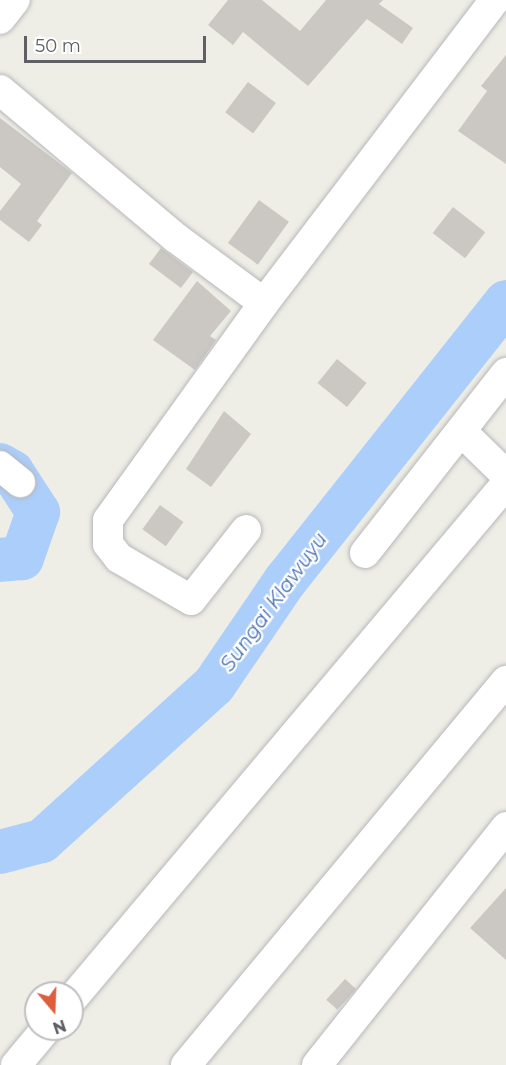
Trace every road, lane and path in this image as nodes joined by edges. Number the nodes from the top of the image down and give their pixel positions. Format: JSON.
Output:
{"nodes":[{"id":1,"x":15,"y":0,"type":"edge"},
{"id":2,"x":493,"y":1,"type":"edge"},
{"id":3,"x":0,"y":19,"type":"edge"},
{"id":4,"x":0,"y":90,"type":"edge"},
{"id":5,"x":264,"y":303,"type":"junction"},
{"id":6,"x":506,"y":373,"type":"edge"},
{"id":7,"x":461,"y":431,"type":"junction"},
{"id":8,"x":506,"y":475,"type":"edge"},
{"id":9,"x":506,"y":484,"type":"edge"},
{"id":10,"x":246,"y":530,"type":"dead end"},
{"id":11,"x":365,"y":553,"type":"dead end"},
{"id":12,"x":506,"y":681,"type":"edge"},
{"id":13,"x":506,"y":827,"type":"edge"},
{"id":14,"x":84,"y":985,"type":"edge"},
{"id":15,"x":36,"y":1041,"type":"edge"},
{"id":16,"x":16,"y":1065,"type":"edge"},
{"id":17,"x":186,"y":1065,"type":"edge"},
{"id":18,"x":317,"y":1065,"type":"edge"}],
"edges":[{"from":1,"to":3,"type":"street"},
{"from":2,"to":5,"type":"street"},
{"from":4,"to":5,"type":"street"},
{"from":5,"to":10,"type":"street"},
{"from":6,"to":7,"type":"street"},
{"from":7,"to":8,"type":"street"},
{"from":7,"to":11,"type":"street"},
{"from":9,"to":14,"type":"street"},
{"from":12,"to":17,"type":"street"},
{"from":13,"to":18,"type":"street"},
{"from":15,"to":16,"type":"street"}]}
